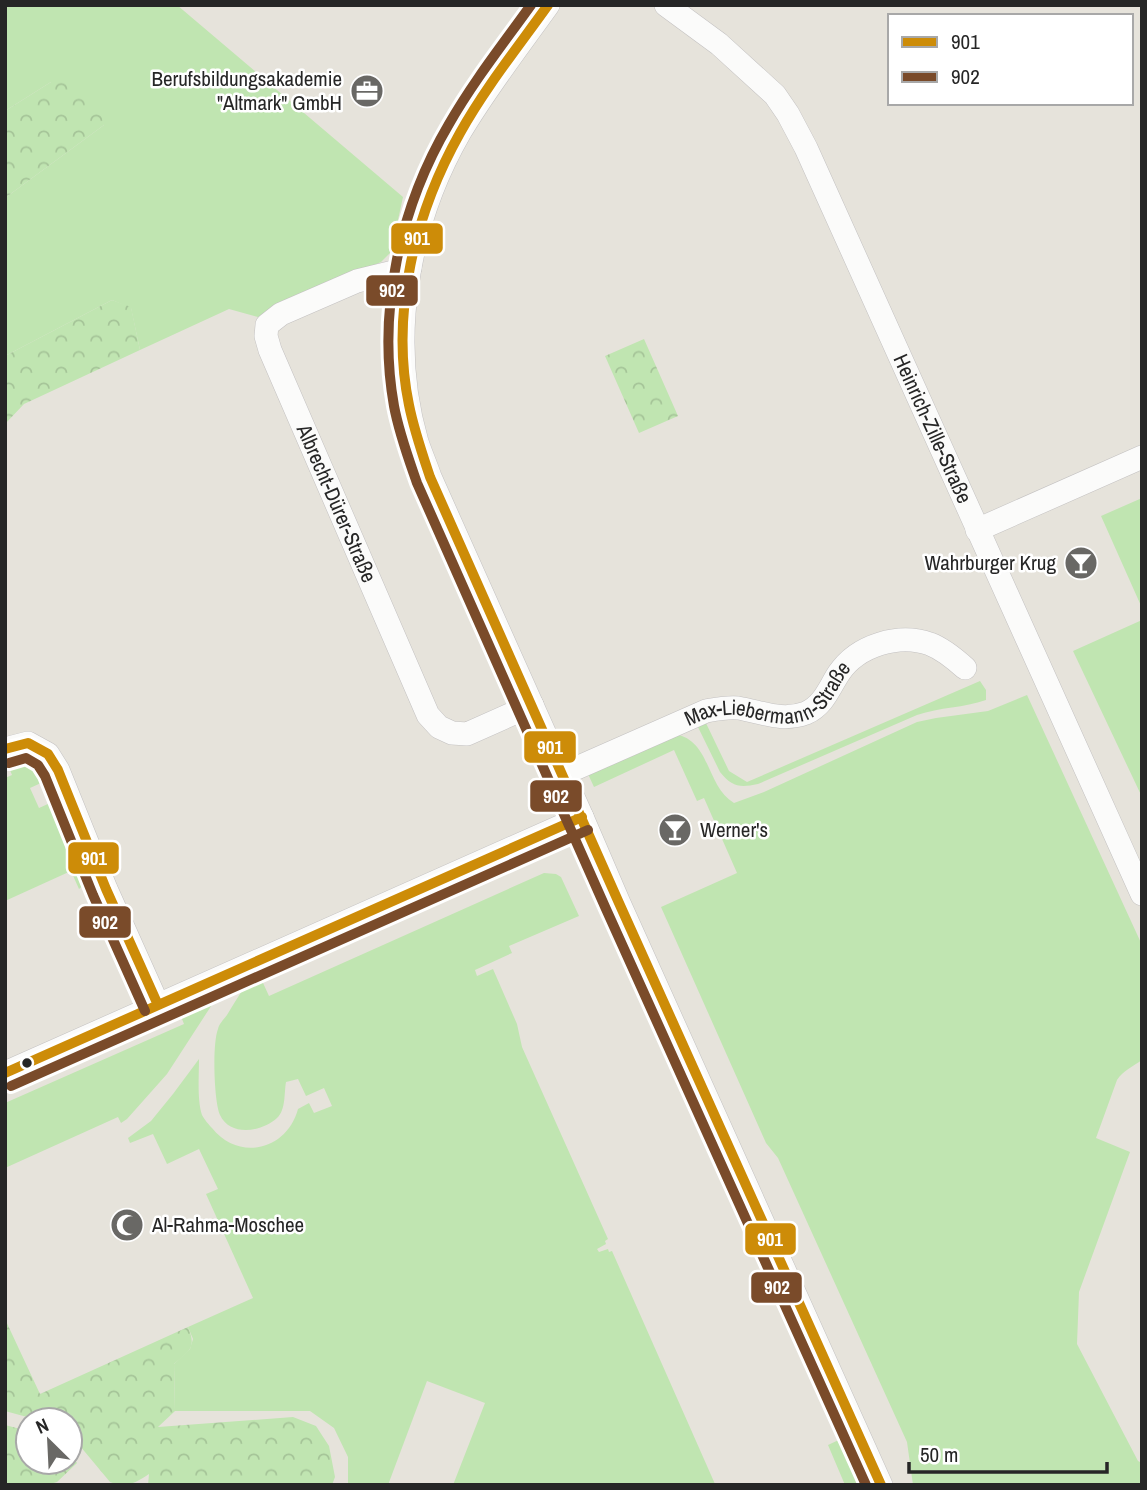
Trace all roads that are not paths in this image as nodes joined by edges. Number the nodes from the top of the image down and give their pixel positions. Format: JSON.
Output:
{"nodes":[{"id":1,"x":548,"y":5,"type":"edge"},
{"id":2,"x":666,"y":5,"type":"edge"},
{"id":3,"x":410,"y":268,"type":"junction"},
{"id":4,"x":1142,"y":457,"type":"edge"},
{"id":5,"x":977,"y":530,"type":"junction"},
{"id":6,"x":965,"y":668,"type":"dead end"},
{"id":7,"x":532,"y":705,"type":"junction"},
{"id":8,"x":5,"y":749,"type":"edge"},
{"id":9,"x":563,"y":774,"type":"junction"},
{"id":10,"x":582,"y":817,"type":"junction"},
{"id":11,"x":1142,"y":894,"type":"edge"},
{"id":12,"x":158,"y":1005,"type":"junction"},
{"id":13,"x":5,"y":1073,"type":"edge"},
{"id":14,"x":881,"y":1485,"type":"edge"}],
"edges":[{"from":1,"to":3,"type":"street"},
{"from":2,"to":5,"type":"street","name":"Heinrich-Zille-Straße"},
{"from":3,"to":7,"type":"street"},
{"from":3,"to":7,"type":"street","name":"Albrecht-Dürer-Straße"},
{"from":4,"to":5,"type":"street"},
{"from":5,"to":11,"type":"street","name":"Heinrich-Zille-Straße"},
{"from":6,"to":9,"type":"street","name":"Max-Liebermann-Straße"},
{"from":7,"to":9,"type":"street"},
{"from":8,"to":12,"type":"street"},
{"from":9,"to":10,"type":"street"},
{"from":10,"to":12,"type":"street"},
{"from":10,"to":14,"type":"street"},
{"from":12,"to":13,"type":"street"}]}
